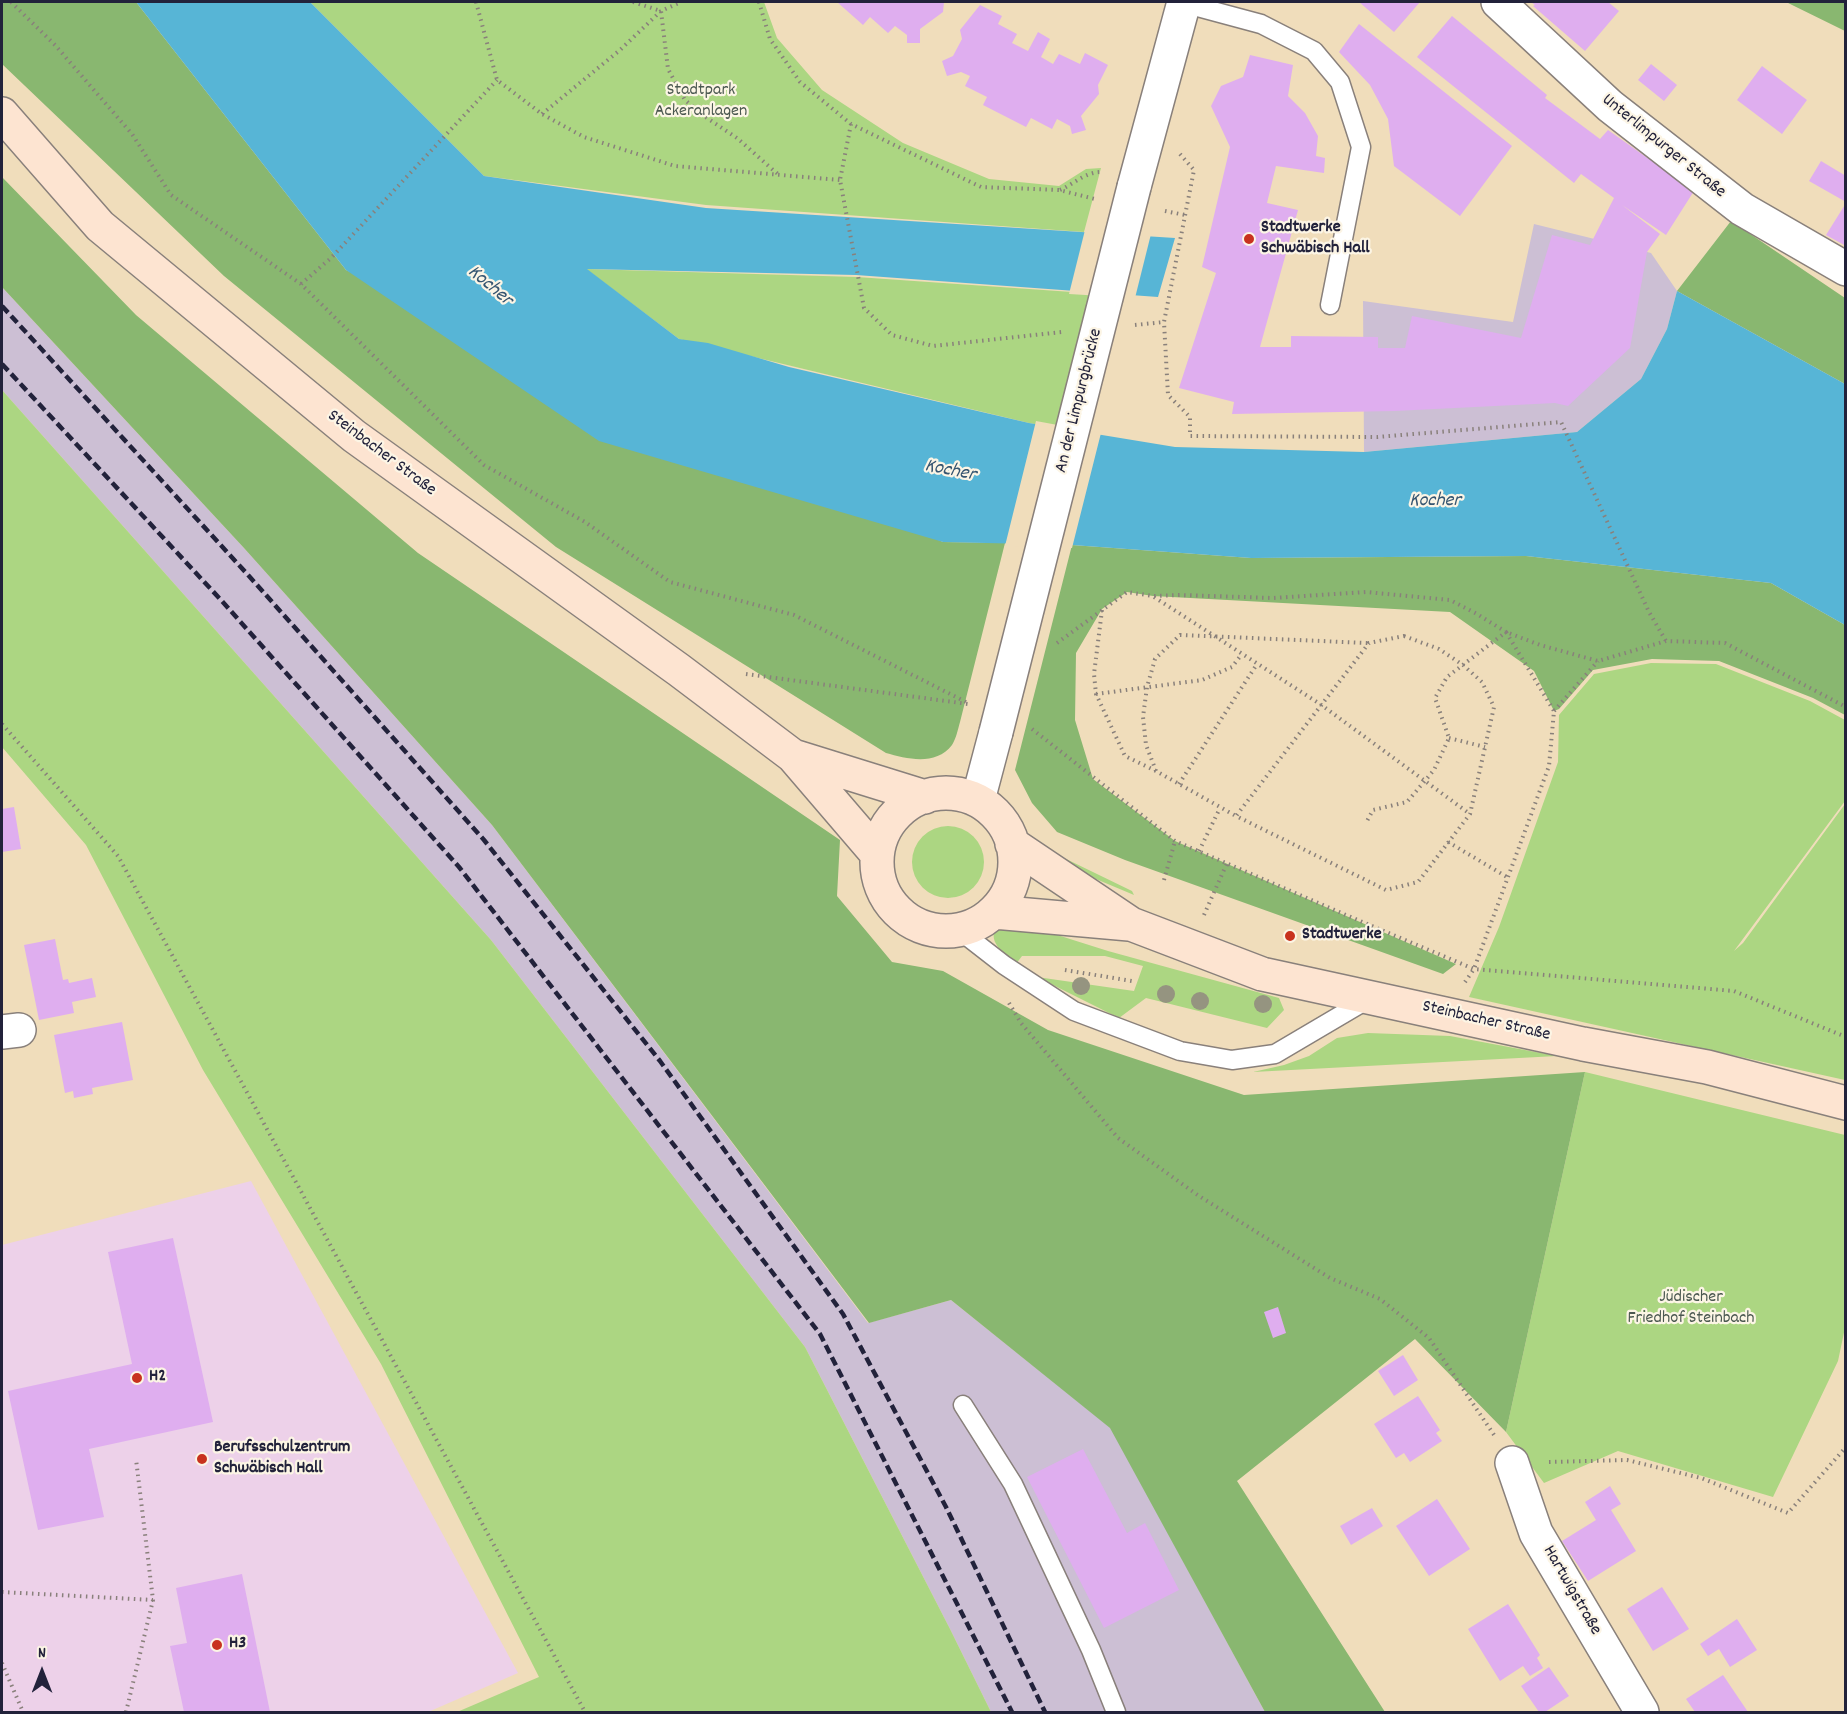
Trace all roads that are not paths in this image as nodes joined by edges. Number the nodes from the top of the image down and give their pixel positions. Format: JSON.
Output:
{"nodes":[{"id":1,"x":1184,"y":2,"type":"edge"},
{"id":2,"x":1498,"y":2,"type":"edge"},
{"id":3,"x":2,"y":114,"type":"edge"},
{"id":4,"x":1845,"y":269,"type":"edge"},
{"id":5,"x":1330,"y":304,"type":"dead end"},
{"id":6,"x":793,"y":756,"type":"junction"},
{"id":7,"x":924,"y":797,"type":"junction"},
{"id":8,"x":978,"y":800,"type":"junction"},
{"id":9,"x":1012,"y":844,"type":"junction"},
{"id":10,"x":877,"y":854,"type":"junction"},
{"id":11,"x":994,"y":912,"type":"junction"},
{"id":12,"x":1131,"y":924,"type":"junction"},
{"id":13,"x":959,"y":930,"type":"junction"},
{"id":14,"x":1371,"y":997,"type":"junction"},
{"id":15,"x":1845,"y":1103,"type":"edge"},
{"id":16,"x":963,"y":1406,"type":"dead end"},
{"id":17,"x":1512,"y":1463,"type":"road end"},
{"id":18,"x":1116,"y":1713,"type":"edge"},
{"id":19,"x":1642,"y":1713,"type":"edge"}],
"edges":[{"from":1,"to":5,"type":"lane"},
{"from":1,"to":8,"type":"street","name":"An der Limpurgbrücke","bridge":true},
{"from":2,"to":4,"type":"street","name":"Unterlimpurger Straße"},
{"from":3,"to":6,"type":"main road","name":"Steinbacher Straße"},
{"from":6,"to":7,"type":"main road","name":"Steinbacher Straße"},
{"from":6,"to":10,"type":"main road","name":"Steinbacher Straße"},
{"from":7,"to":8,"type":"main road"},
{"from":7,"to":10,"type":"main road"},
{"from":8,"to":9,"type":"main road"},
{"from":9,"to":11,"type":"main road"},
{"from":9,"to":12,"type":"main road","name":"Steinbacher Straße"},
{"from":10,"to":13,"type":"main road"},
{"from":11,"to":12,"type":"main road","name":"Steinbacher Straße"},
{"from":11,"to":13,"type":"main road"},
{"from":12,"to":14,"type":"main road","name":"Steinbacher Straße"},
{"from":13,"to":14,"type":"lane"},
{"from":14,"to":15,"type":"main road","name":"Steinbacher Straße"},
{"from":16,"to":18,"type":"lane"},
{"from":17,"to":19,"type":"street","name":"Hartwigstraße"}]}
